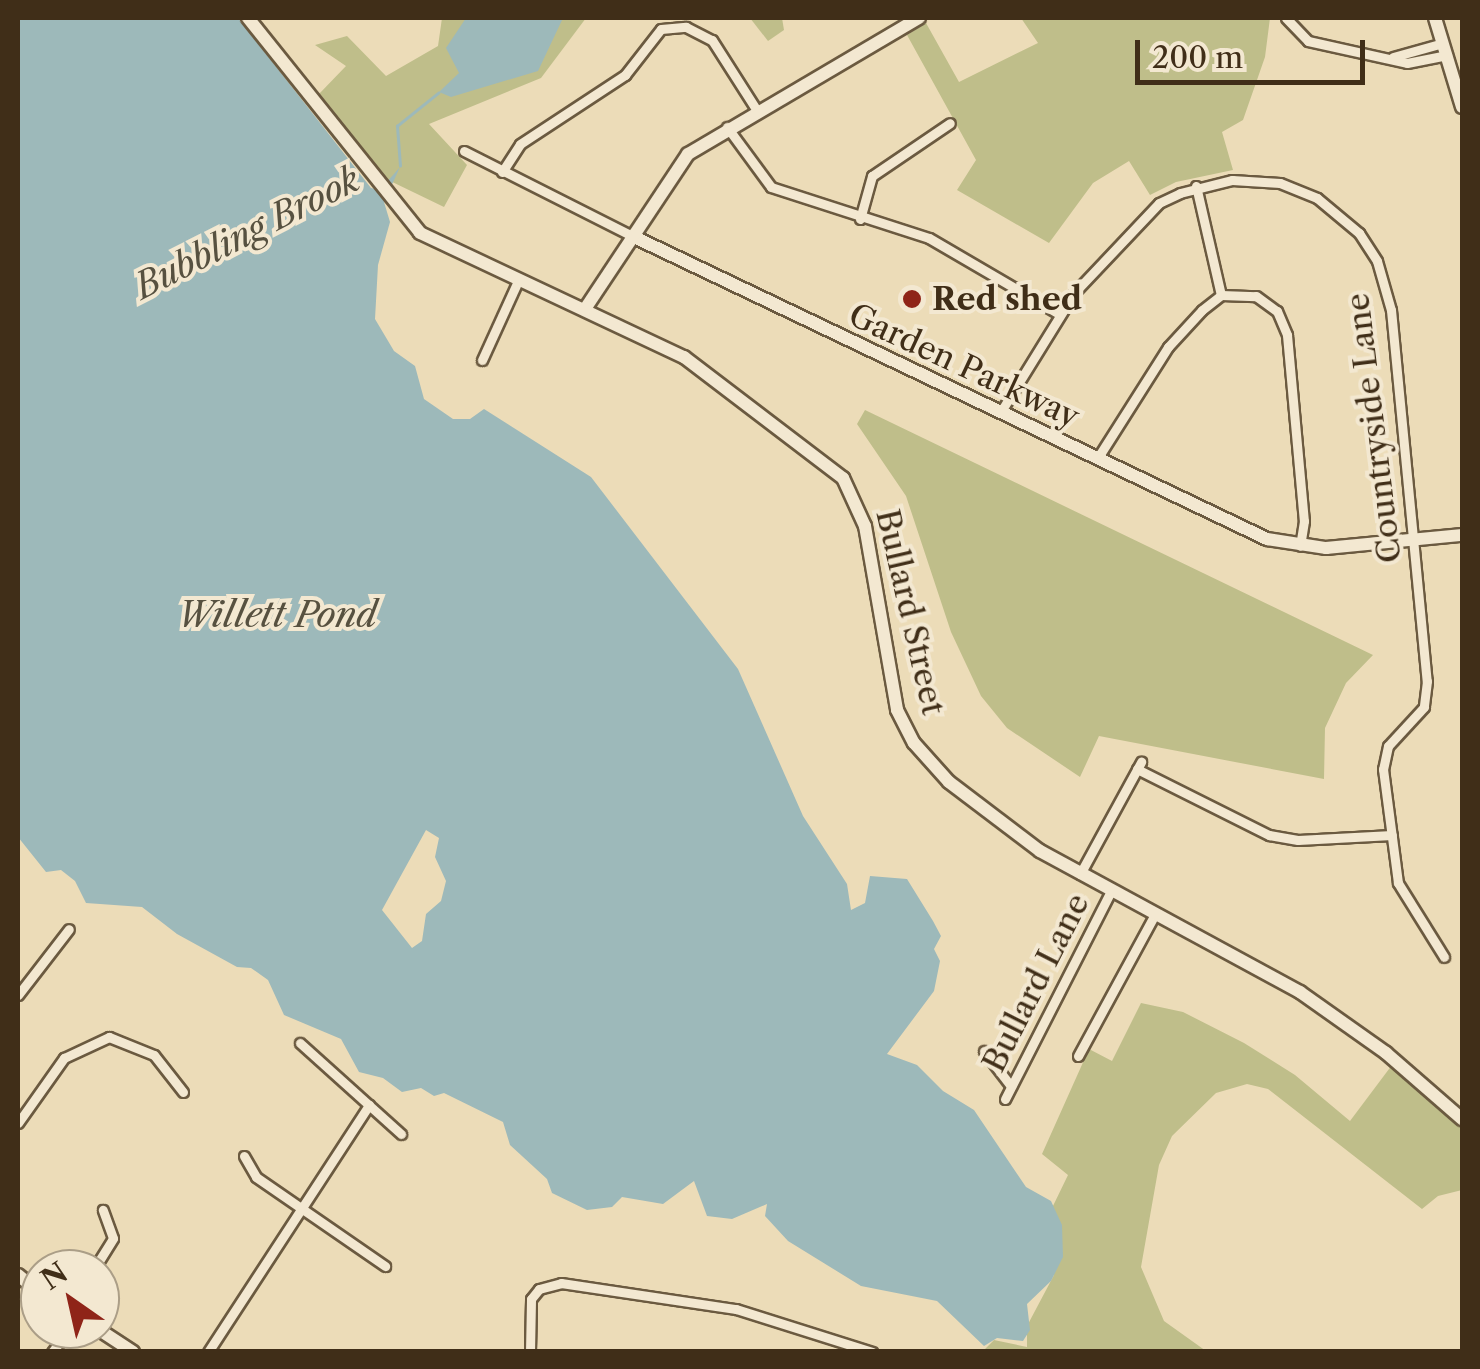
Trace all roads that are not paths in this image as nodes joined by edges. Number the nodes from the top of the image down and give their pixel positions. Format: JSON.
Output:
{"nodes":[{"id":1,"x":248,"y":18,"type":"edge"},
{"id":2,"x":919,"y":18,"type":"edge"},
{"id":3,"x":1286,"y":18,"type":"edge"},
{"id":4,"x":1435,"y":18,"type":"edge"},
{"id":5,"x":1445,"y":49,"type":"junction"},
{"id":6,"x":1462,"y":107,"type":"edge"},
{"id":7,"x":756,"y":109,"type":"junction"},
{"id":8,"x":950,"y":123,"type":"dead end"},
{"id":9,"x":727,"y":126,"type":"junction"},
{"id":10,"x":464,"y":151,"type":"dead end"},
{"id":11,"x":502,"y":172,"type":"junction"},
{"id":12,"x":1196,"y":186,"type":"junction"},
{"id":13,"x":860,"y":219,"type":"junction"},
{"id":14,"x":632,"y":236,"type":"junction"},
{"id":15,"x":518,"y":281,"type":"junction"},
{"id":16,"x":1221,"y":295,"type":"junction"},
{"id":17,"x":585,"y":310,"type":"junction"},
{"id":18,"x":1059,"y":314,"type":"junction"},
{"id":19,"x":482,"y":360,"type":"dead end"},
{"id":20,"x":1000,"y":414,"type":"junction"},
{"id":21,"x":1097,"y":459,"type":"junction"},
{"id":22,"x":1462,"y":534,"type":"edge"},
{"id":23,"x":1413,"y":539,"type":"junction"},
{"id":24,"x":1300,"y":546,"type":"junction"},
{"id":25,"x":1392,"y":835,"type":"junction"},
{"id":26,"x":1080,"y":874,"type":"junction"},
{"id":27,"x":1111,"y":891,"type":"junction"},
{"id":28,"x":1154,"y":914,"type":"junction"},
{"id":29,"x":69,"y":929,"type":"dead end"},
{"id":30,"x":1444,"y":957,"type":"dead end"},
{"id":31,"x":18,"y":994,"type":"edge"},
{"id":32,"x":300,"y":1043,"type":"dead end"},
{"id":33,"x":984,"y":1051,"type":"dead end"},
{"id":34,"x":1078,"y":1056,"type":"dead end"},
{"id":35,"x":1011,"y":1086,"type":"junction"},
{"id":36,"x":183,"y":1092,"type":"dead end"},
{"id":37,"x":1005,"y":1099,"type":"dead end"},
{"id":38,"x":370,"y":1105,"type":"junction"},
{"id":39,"x":1462,"y":1120,"type":"edge"},
{"id":40,"x":18,"y":1124,"type":"edge"},
{"id":41,"x":401,"y":1134,"type":"dead end"},
{"id":42,"x":244,"y":1156,"type":"dead end"},
{"id":43,"x":300,"y":1208,"type":"junction"},
{"id":44,"x":103,"y":1210,"type":"dead end"},
{"id":45,"x":106,"y":1249,"type":"edge"},
{"id":46,"x":385,"y":1266,"type":"dead end"},
{"id":47,"x":208,"y":1352,"type":"edge"},
{"id":48,"x":530,"y":1352,"type":"edge"},
{"id":49,"x":872,"y":1352,"type":"edge"}],
"edges":[{"from":1,"to":15,"type":"main road","name":"Bullard Street"},
{"from":2,"to":7,"type":"main road"},
{"from":3,"to":5,"type":"street"},
{"from":4,"to":5,"type":"main road"},
{"from":5,"to":6,"type":"main road"},
{"from":7,"to":9,"type":"main road"},
{"from":7,"to":11,"type":"street"},
{"from":8,"to":13,"type":"street"},
{"from":9,"to":13,"type":"street"},
{"from":9,"to":14,"type":"main road"},
{"from":10,"to":11,"type":"street","name":"Garden Parkway"},
{"from":11,"to":14,"type":"street","name":"Garden Parkway"},
{"from":12,"to":16,"type":"street"},
{"from":12,"to":18,"type":"street","name":"Countryside Lane"},
{"from":12,"to":23,"type":"street","name":"Countryside Lane"},
{"from":13,"to":18,"type":"street"},
{"from":14,"to":17,"type":"main road"},
{"from":14,"to":20,"type":"main road","name":"Garden Parkway"},
{"from":15,"to":17,"type":"main road","name":"Bullard Street"},
{"from":15,"to":19,"type":"street"},
{"from":16,"to":21,"type":"street"},
{"from":16,"to":24,"type":"street"},
{"from":17,"to":26,"type":"main road","name":"Bullard Street"},
{"from":18,"to":20,"type":"street","name":"Countryside Lane"},
{"from":20,"to":21,"type":"main road","name":"Garden Parkway"},
{"from":21,"to":24,"type":"main road","name":"Garden Parkway"},
{"from":22,"to":23,"type":"main road","name":"Garden Parkway"},
{"from":23,"to":24,"type":"main road","name":"Garden Parkway"},
{"from":23,"to":25,"type":"street","name":"Countryside Lane"},
{"from":25,"to":26,"type":"street"},
{"from":25,"to":30,"type":"street","name":"Countryside Lane"},
{"from":26,"to":27,"type":"main road","name":"Bullard Street"},
{"from":27,"to":28,"type":"main road","name":"Bullard Street"},
{"from":27,"to":35,"type":"street","name":"Bullard Lane"},
{"from":28,"to":34,"type":"street"},
{"from":28,"to":39,"type":"main road","name":"Bullard Street"},
{"from":29,"to":31,"type":"street"},
{"from":32,"to":38,"type":"street"},
{"from":33,"to":35,"type":"street"},
{"from":35,"to":37,"type":"street","name":"Bullard Lane"},
{"from":36,"to":40,"type":"street"},
{"from":38,"to":41,"type":"street"},
{"from":38,"to":43,"type":"street"},
{"from":42,"to":43,"type":"street"},
{"from":43,"to":46,"type":"street"},
{"from":43,"to":47,"type":"street"},
{"from":44,"to":45,"type":"street"},
{"from":48,"to":49,"type":"street"}]}
